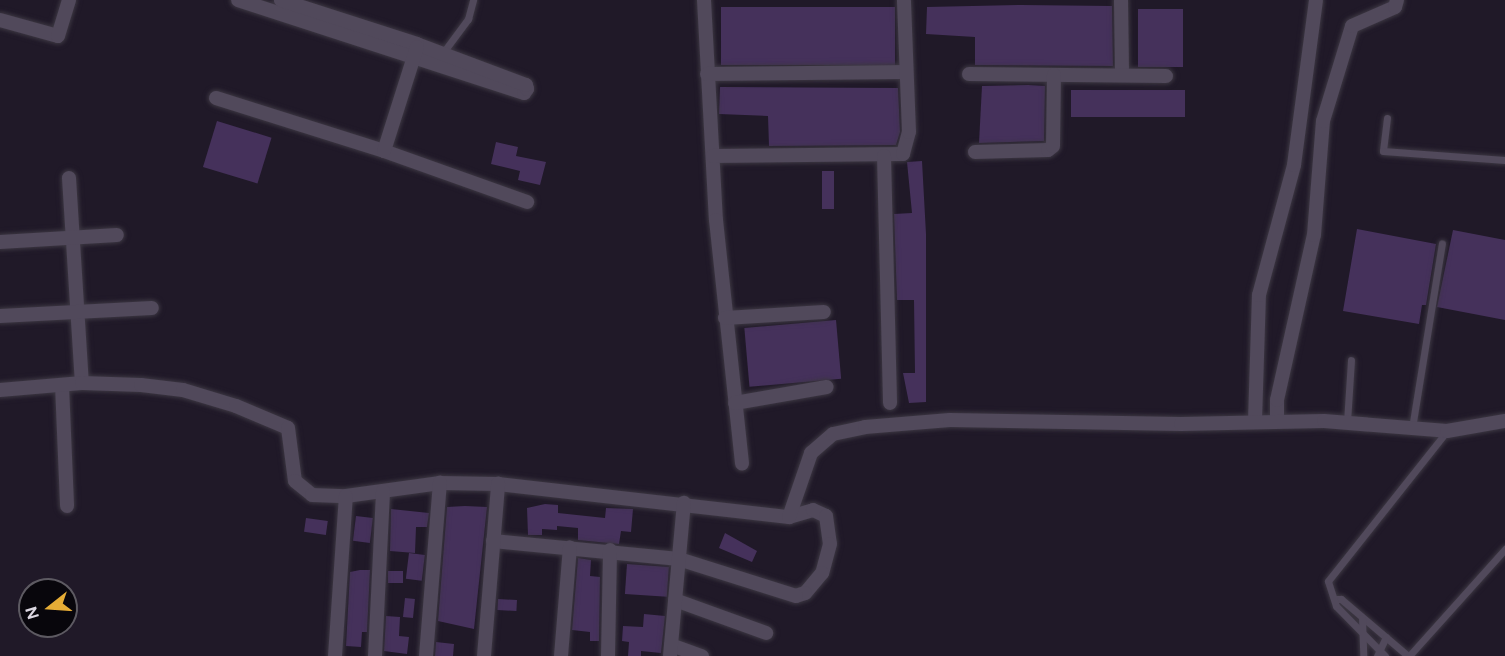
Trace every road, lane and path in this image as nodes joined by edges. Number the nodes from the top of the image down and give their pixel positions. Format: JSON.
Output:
{"nodes":[{"id":1,"x":69,"y":0,"type":"edge"},
{"id":2,"x":238,"y":0,"type":"edge"},
{"id":3,"x":281,"y":0,"type":"edge"},
{"id":4,"x":473,"y":0,"type":"edge"},
{"id":5,"x":704,"y":0,"type":"edge"},
{"id":6,"x":904,"y":0,"type":"edge"},
{"id":7,"x":1120,"y":0,"type":"edge"},
{"id":8,"x":1316,"y":0,"type":"edge"},
{"id":9,"x":1397,"y":0,"type":"edge"},
{"id":10,"x":0,"y":20,"type":"edge"},
{"id":11,"x":416,"y":50,"type":"junction"},
{"id":12,"x":442,"y":54,"type":"junction"},
{"id":13,"x":905,"y":72,"type":"junction"},
{"id":14,"x":707,"y":74,"type":"junction"},
{"id":15,"x":969,"y":74,"type":"dead end"},
{"id":16,"x":1122,"y":74,"type":"junction"},
{"id":17,"x":1054,"y":75,"type":"junction"},
{"id":18,"x":1166,"y":76,"type":"dead end"},
{"id":19,"x":216,"y":98,"type":"dead end"},
{"id":20,"x":1387,"y":118,"type":"dead end"},
{"id":21,"x":384,"y":151,"type":"junction"},
{"id":22,"x":975,"y":152,"type":"dead end"},
{"id":23,"x":713,"y":156,"type":"junction"},
{"id":24,"x":884,"y":156,"type":"junction"},
{"id":25,"x":1505,"y":160,"type":"edge"},
{"id":26,"x":69,"y":178,"type":"dead end"},
{"id":27,"x":526,"y":202,"type":"dead end"},
{"id":28,"x":117,"y":235,"type":"dead end"},
{"id":29,"x":73,"y":238,"type":"junction"},
{"id":30,"x":0,"y":242,"type":"edge"},
{"id":31,"x":1443,"y":243,"type":"dead end"},
{"id":32,"x":152,"y":308,"type":"dead end"},
{"id":33,"x":78,"y":311,"type":"junction"},
{"id":34,"x":824,"y":312,"type":"dead end"},
{"id":35,"x":0,"y":316,"type":"edge"},
{"id":36,"x":725,"y":318,"type":"junction"},
{"id":37,"x":1351,"y":360,"type":"dead end"},
{"id":38,"x":82,"y":383,"type":"junction"},
{"id":39,"x":62,"y":385,"type":"junction"},
{"id":40,"x":827,"y":387,"type":"dead end"},
{"id":41,"x":0,"y":390,"type":"edge"},
{"id":42,"x":735,"y":403,"type":"junction"},
{"id":43,"x":890,"y":403,"type":"dead end"},
{"id":44,"x":1255,"y":421,"type":"junction"},
{"id":45,"x":1277,"y":421,"type":"junction"},
{"id":46,"x":1505,"y":421,"type":"edge"},
{"id":47,"x":1347,"y":422,"type":"junction"},
{"id":48,"x":1412,"y":428,"type":"junction"},
{"id":49,"x":1447,"y":431,"type":"junction"},
{"id":50,"x":742,"y":464,"type":"dead end"},
{"id":51,"x":440,"y":483,"type":"junction"},
{"id":52,"x":498,"y":484,"type":"junction"},
{"id":53,"x":383,"y":491,"type":"junction"},
{"id":54,"x":346,"y":496,"type":"junction"},
{"id":55,"x":684,"y":503,"type":"junction"},
{"id":56,"x":67,"y":506,"type":"dead end"},
{"id":57,"x":789,"y":517,"type":"junction"},
{"id":58,"x":493,"y":541,"type":"junction"},
{"id":59,"x":570,"y":547,"type":"junction"},
{"id":60,"x":1505,"y":549,"type":"edge"},
{"id":61,"x":610,"y":550,"type":"junction"},
{"id":62,"x":679,"y":560,"type":"junction"},
{"id":63,"x":1335,"y":599,"type":"junction"},
{"id":64,"x":675,"y":600,"type":"junction"},
{"id":65,"x":1362,"y":618,"type":"junction"},
{"id":66,"x":1361,"y":632,"type":"junction"},
{"id":67,"x":766,"y":633,"type":"dead end"},
{"id":68,"x":1386,"y":637,"type":"junction"},
{"id":69,"x":670,"y":650,"type":"edge"},
{"id":70,"x":1380,"y":654,"type":"edge"},
{"id":71,"x":335,"y":656,"type":"edge"},
{"id":72,"x":375,"y":656,"type":"edge"},
{"id":73,"x":426,"y":656,"type":"edge"},
{"id":74,"x":484,"y":656,"type":"edge"},
{"id":75,"x":561,"y":656,"type":"edge"},
{"id":76,"x":608,"y":656,"type":"edge"},
{"id":77,"x":702,"y":656,"type":"edge"},
{"id":78,"x":1363,"y":656,"type":"edge"},
{"id":79,"x":1409,"y":656,"type":"edge"}],
"edges":[{"from":1,"to":10,"type":"street"},
{"from":2,"to":11,"type":"street"},
{"from":3,"to":11,"type":"street"},
{"from":4,"to":12,"type":"lane"},
{"from":5,"to":14,"type":"street"},
{"from":6,"to":13,"type":"street"},
{"from":7,"to":16,"type":"street"},
{"from":8,"to":44,"type":"street"},
{"from":9,"to":45,"type":"street"},
{"from":11,"to":12,"type":"street"},
{"from":11,"to":12,"type":"street"},
{"from":11,"to":21,"type":"street"},
{"from":13,"to":14,"type":"street"},
{"from":13,"to":24,"type":"street"},
{"from":14,"to":23,"type":"street"},
{"from":15,"to":17,"type":"street"},
{"from":16,"to":17,"type":"street"},
{"from":16,"to":18,"type":"street"},
{"from":17,"to":22,"type":"street"},
{"from":19,"to":21,"type":"street"},
{"from":20,"to":25,"type":"lane"},
{"from":21,"to":27,"type":"street"},
{"from":23,"to":24,"type":"street"},
{"from":23,"to":36,"type":"street"},
{"from":24,"to":43,"type":"street"},
{"from":26,"to":29,"type":"street"},
{"from":28,"to":29,"type":"street"},
{"from":29,"to":30,"type":"street"},
{"from":29,"to":33,"type":"street"},
{"from":31,"to":48,"type":"lane"},
{"from":32,"to":33,"type":"street"},
{"from":33,"to":35,"type":"street"},
{"from":33,"to":38,"type":"street"},
{"from":34,"to":36,"type":"street"},
{"from":36,"to":42,"type":"street"},
{"from":37,"to":47,"type":"lane"},
{"from":38,"to":39,"type":"street"},
{"from":38,"to":54,"type":"street"},
{"from":39,"to":41,"type":"street"},
{"from":39,"to":56,"type":"street"},
{"from":40,"to":42,"type":"street"},
{"from":42,"to":50,"type":"street"},
{"from":44,"to":45,"type":"street"},
{"from":44,"to":57,"type":"street"},
{"from":45,"to":47,"type":"street"},
{"from":46,"to":49,"type":"street"},
{"from":47,"to":48,"type":"street"},
{"from":48,"to":49,"type":"street"},
{"from":49,"to":63,"type":"lane"},
{"from":51,"to":52,"type":"street"},
{"from":51,"to":53,"type":"street"},
{"from":51,"to":73,"type":"street"},
{"from":52,"to":55,"type":"street"},
{"from":52,"to":58,"type":"street"},
{"from":53,"to":54,"type":"street"},
{"from":53,"to":72,"type":"street"},
{"from":54,"to":71,"type":"street"},
{"from":55,"to":57,"type":"street"},
{"from":55,"to":62,"type":"street"},
{"from":57,"to":62,"type":"street"},
{"from":58,"to":59,"type":"street"},
{"from":58,"to":74,"type":"street"},
{"from":59,"to":61,"type":"street"},
{"from":59,"to":75,"type":"street"},
{"from":60,"to":79,"type":"lane"},
{"from":61,"to":62,"type":"street"},
{"from":61,"to":76,"type":"street"},
{"from":62,"to":64,"type":"street"},
{"from":63,"to":65,"type":"lane"},
{"from":63,"to":66,"type":"lane"},
{"from":64,"to":67,"type":"street"},
{"from":64,"to":69,"type":"street"},
{"from":65,"to":66,"type":"lane"},
{"from":65,"to":68,"type":"lane"},
{"from":66,"to":70,"type":"lane"},
{"from":66,"to":78,"type":"lane"},
{"from":68,"to":70,"type":"lane"},
{"from":68,"to":79,"type":"lane"},
{"from":69,"to":77,"type":"street"}]}
